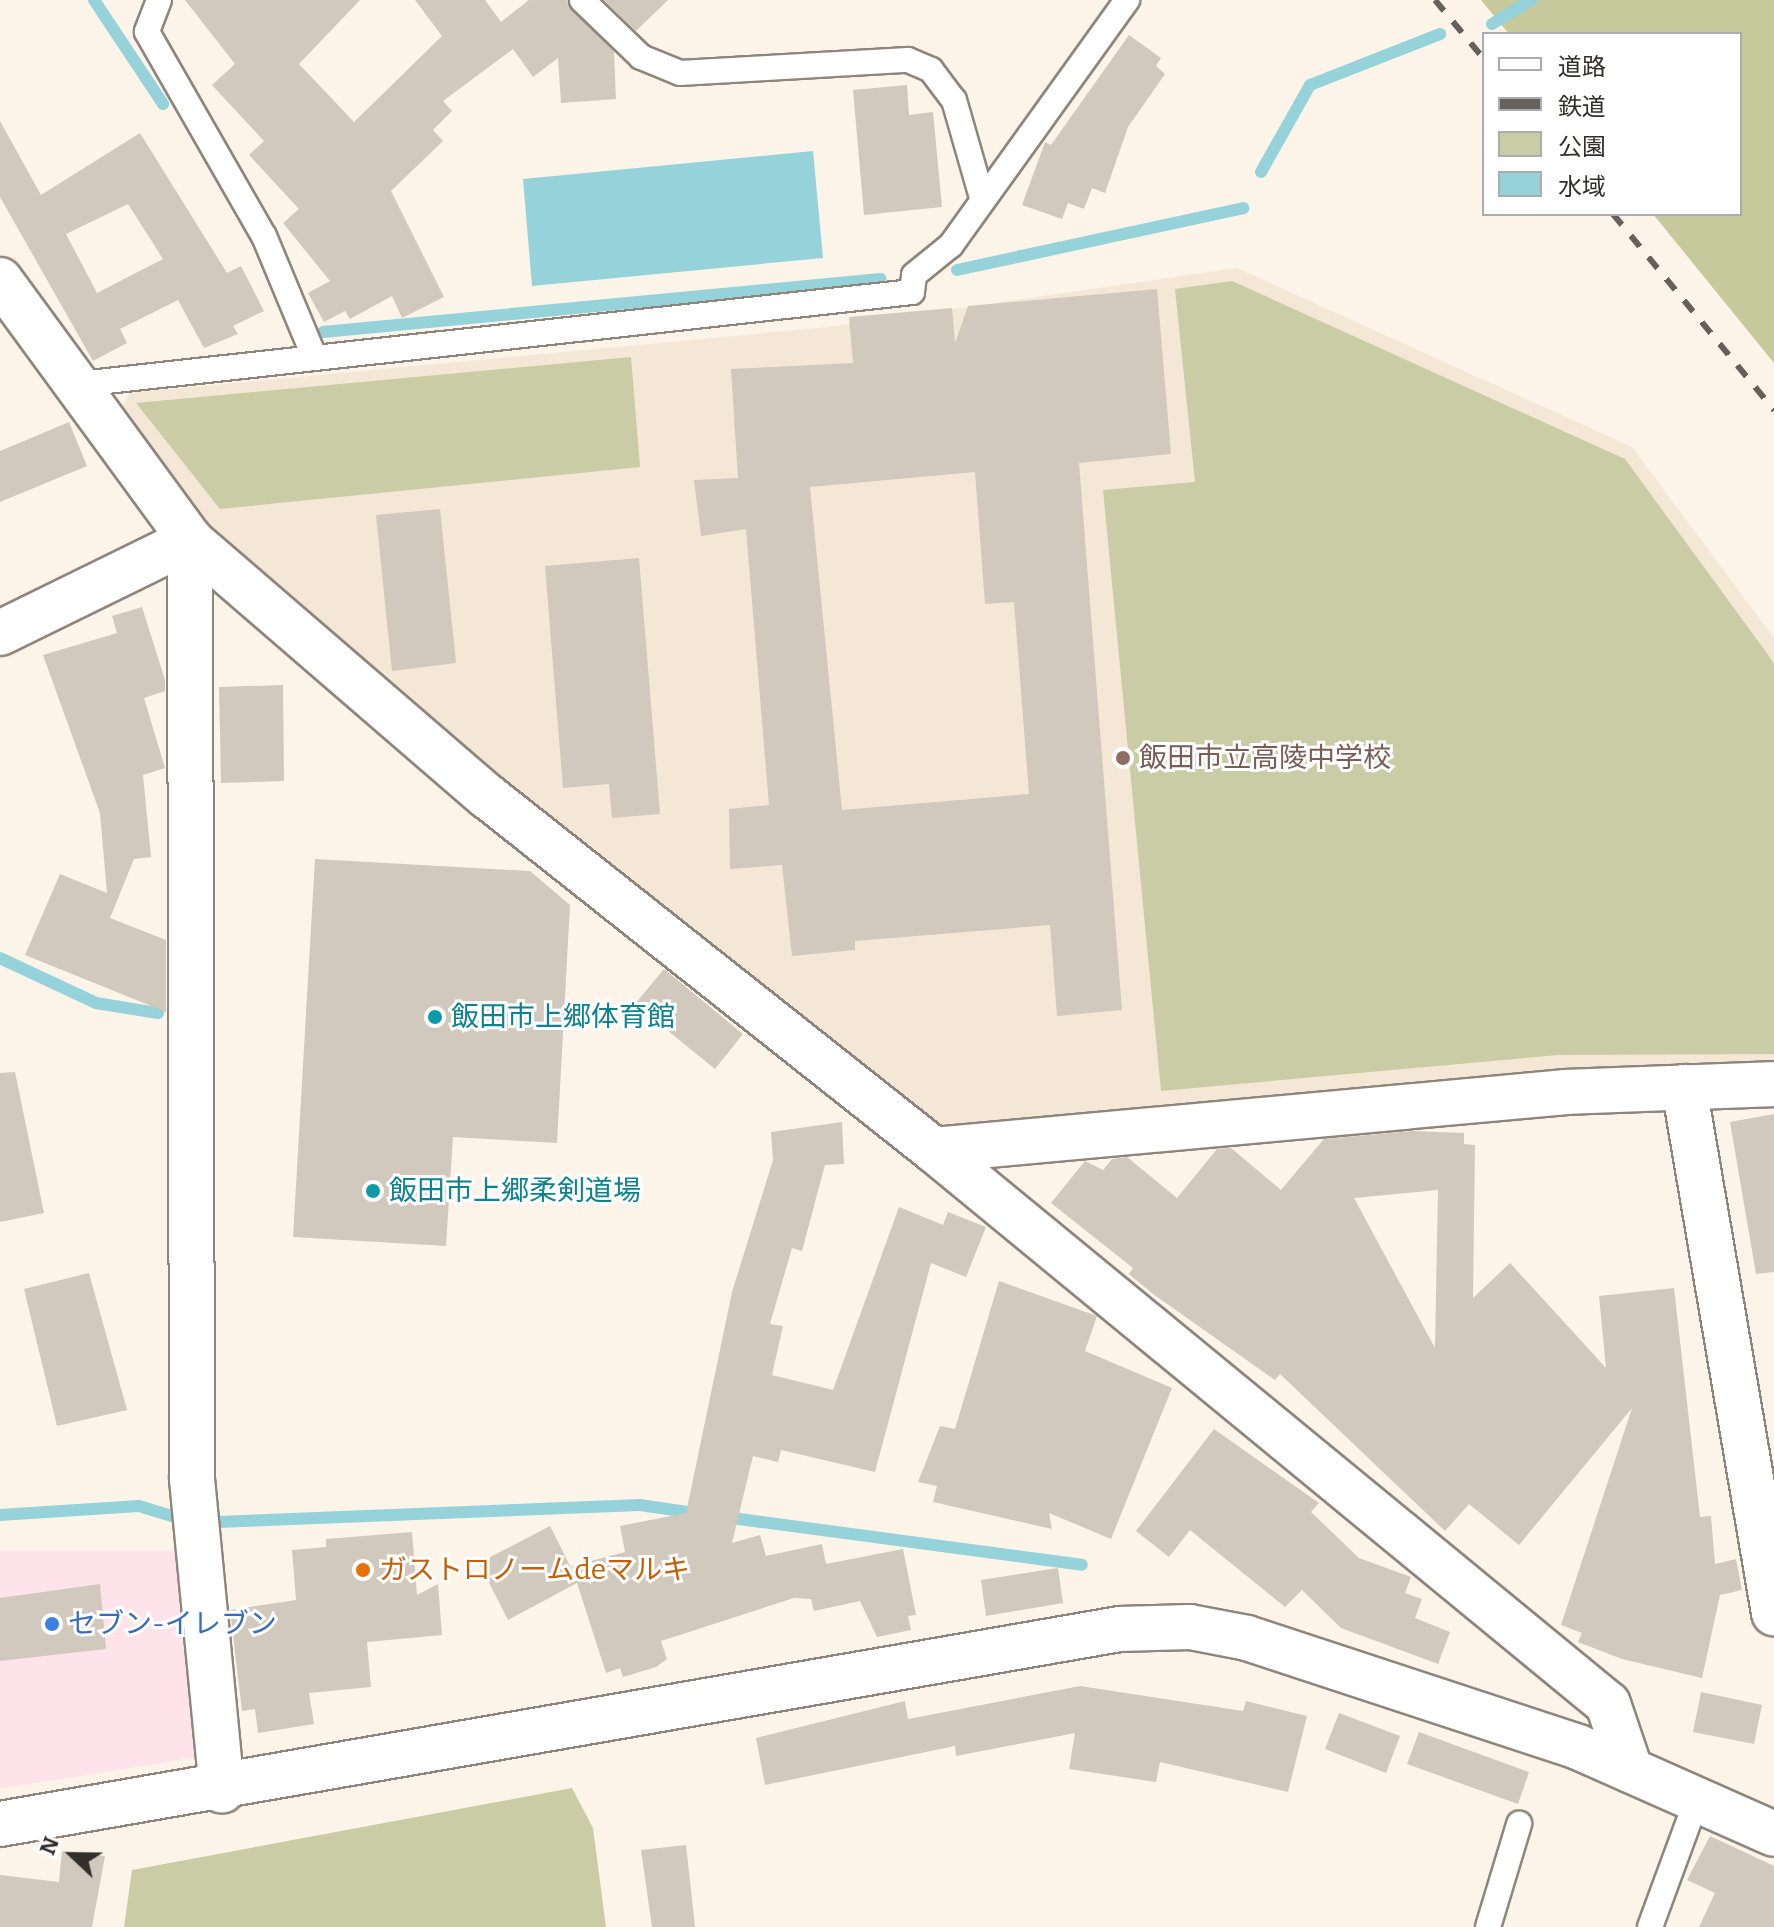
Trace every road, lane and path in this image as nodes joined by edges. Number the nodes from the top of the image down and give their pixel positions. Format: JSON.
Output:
{"nodes":[{"id":1,"x":159,"y":0,"type":"edge"},
{"id":2,"x":582,"y":0,"type":"edge"},
{"id":3,"x":1127,"y":0,"type":"edge"},
{"id":4,"x":981,"y":194,"type":"junction"},
{"id":5,"x":0,"y":280,"type":"edge"},
{"id":6,"x":314,"y":356,"type":"junction"},
{"id":7,"x":80,"y":384,"type":"junction"},
{"id":8,"x":190,"y":540,"type":"junction"},
{"id":9,"x":0,"y":633,"type":"edge"},
{"id":10,"x":1774,"y":1084,"type":"edge"},
{"id":11,"x":1684,"y":1087,"type":"junction"},
{"id":12,"x":934,"y":1150,"type":"junction"},
{"id":13,"x":1774,"y":1613,"type":"edge"},
{"id":14,"x":1630,"y":1769,"type":"junction"},
{"id":15,"x":222,"y":1791,"type":"junction"},
{"id":16,"x":1697,"y":1799,"type":"junction"},
{"id":17,"x":0,"y":1824,"type":"edge"},
{"id":18,"x":1519,"y":1824,"type":"dead end"},
{"id":19,"x":1774,"y":1834,"type":"edge"},
{"id":20,"x":1488,"y":1927,"type":"edge"},
{"id":21,"x":1650,"y":1927,"type":"edge"}],
"edges":[{"from":1,"to":6,"type":"lane"},
{"from":2,"to":4,"type":"lane"},
{"from":3,"to":4,"type":"lane"},
{"from":4,"to":6,"type":"lane"},
{"from":5,"to":7,"type":"street"},
{"from":6,"to":7,"type":"lane"},
{"from":7,"to":8,"type":"street"},
{"from":8,"to":9,"type":"street"},
{"from":8,"to":12,"type":"street"},
{"from":8,"to":15,"type":"street"},
{"from":10,"to":11,"type":"street"},
{"from":11,"to":12,"type":"street"},
{"from":11,"to":13,"type":"street"},
{"from":12,"to":14,"type":"street"},
{"from":14,"to":15,"type":"street"},
{"from":14,"to":16,"type":"street"},
{"from":15,"to":17,"type":"street"},
{"from":16,"to":19,"type":"street"},
{"from":16,"to":21,"type":"lane"},
{"from":18,"to":20,"type":"lane"}]}
